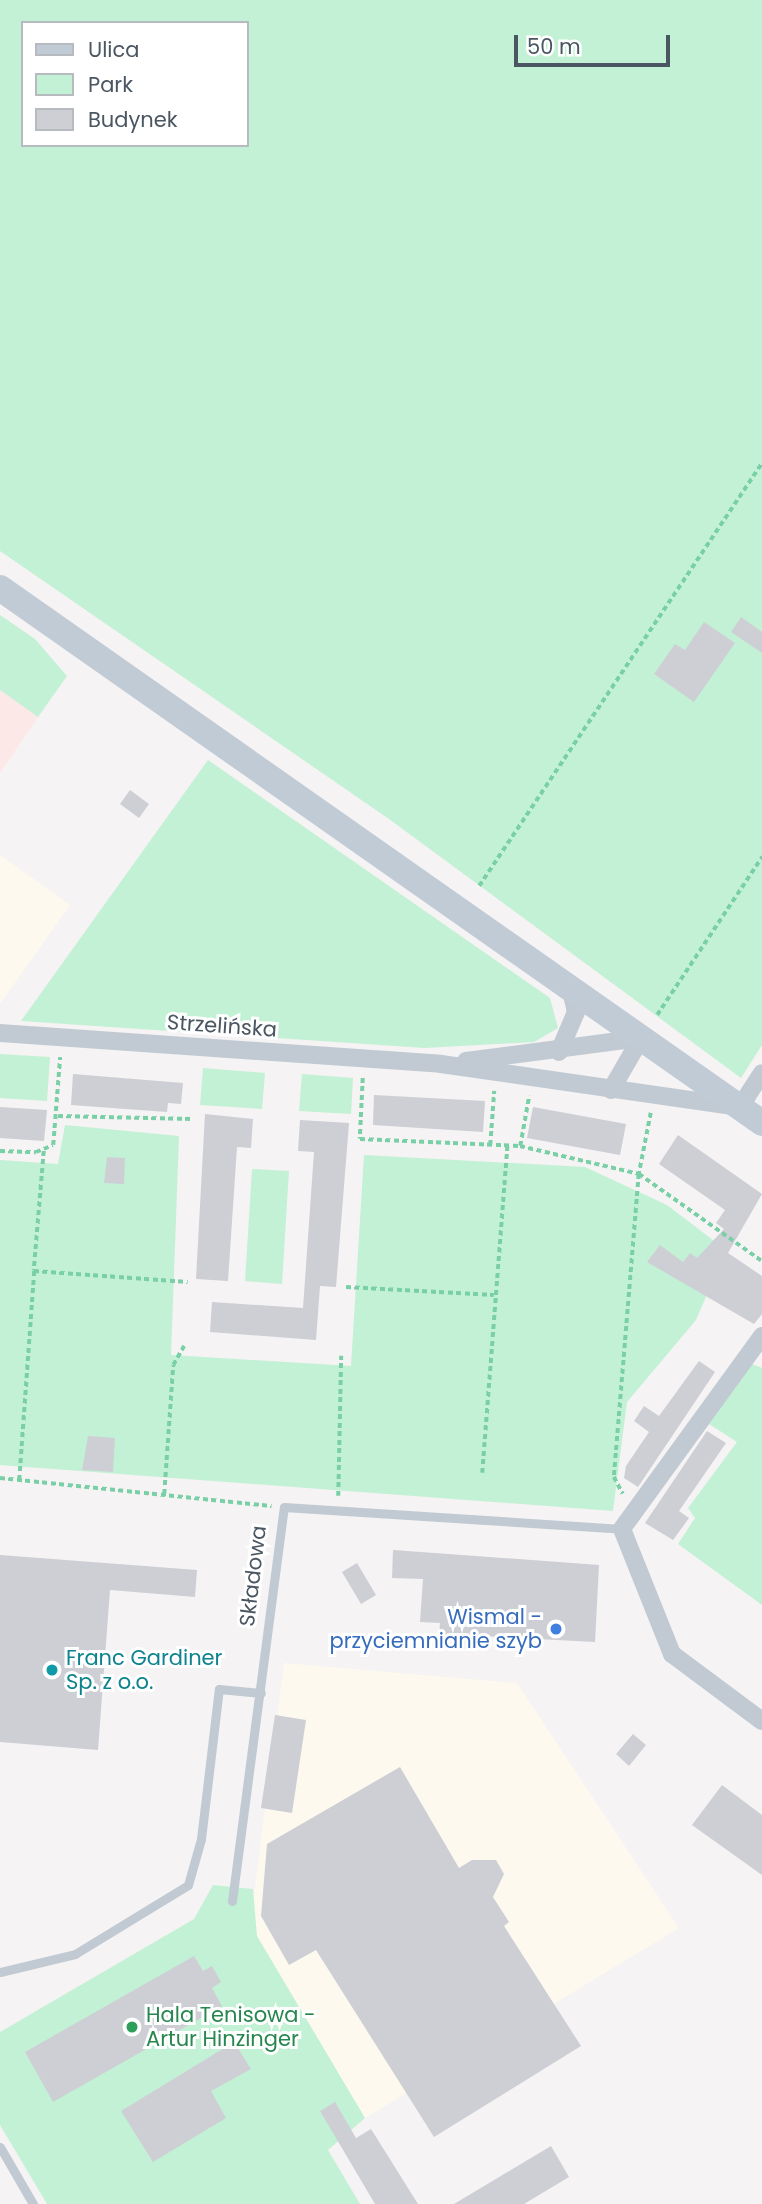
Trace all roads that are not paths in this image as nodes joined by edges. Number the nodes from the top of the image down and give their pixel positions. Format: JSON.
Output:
{"nodes":[{"id":1,"x":0,"y":588,"type":"edge"},
{"id":2,"x":570,"y":986,"type":"junction"},
{"id":3,"x":0,"y":1033,"type":"edge"},
{"id":4,"x":641,"y":1038,"type":"junction"},
{"id":5,"x":559,"y":1052,"type":"junction"},
{"id":6,"x":441,"y":1064,"type":"junction"},
{"id":7,"x":762,"y":1073,"type":"edge"},
{"id":8,"x":611,"y":1090,"type":"junction"},
{"id":9,"x":740,"y":1107,"type":"junction"},
{"id":10,"x":762,"y":1123,"type":"edge"},
{"id":11,"x":762,"y":1336,"type":"edge"},
{"id":12,"x":627,"y":1522,"type":"junction"},
{"id":13,"x":261,"y":1693,"type":"junction"},
{"id":14,"x":762,"y":1721,"type":"edge"},
{"id":15,"x":232,"y":1902,"type":"dead end"},
{"id":16,"x":0,"y":1972,"type":"edge"},
{"id":17,"x":0,"y":2147,"type":"edge"},
{"id":18,"x":33,"y":2204,"type":"edge"}],
"edges":[{"from":1,"to":2,"type":"main road"},
{"from":2,"to":4,"type":"main road"},
{"from":2,"to":5,"type":"street"},
{"from":3,"to":6,"type":"street","name":"Strzelińska"},
{"from":4,"to":5,"type":"street","name":"Strzelińska"},
{"from":4,"to":8,"type":"street"},
{"from":4,"to":9,"type":"main road"},
{"from":5,"to":6,"type":"street","name":"Strzelińska"},
{"from":6,"to":8,"type":"street","name":"Strzelińska"},
{"from":7,"to":9,"type":"street"},
{"from":8,"to":9,"type":"street","name":"Strzelińska"},
{"from":9,"to":10,"type":"main road"},
{"from":11,"to":12,"type":"street"},
{"from":12,"to":13,"type":"lane","name":"Składowa"},
{"from":12,"to":14,"type":"street"},
{"from":13,"to":15,"type":"lane","name":"Składowa"},
{"from":13,"to":16,"type":"lane"},
{"from":17,"to":18,"type":"lane"}]}
